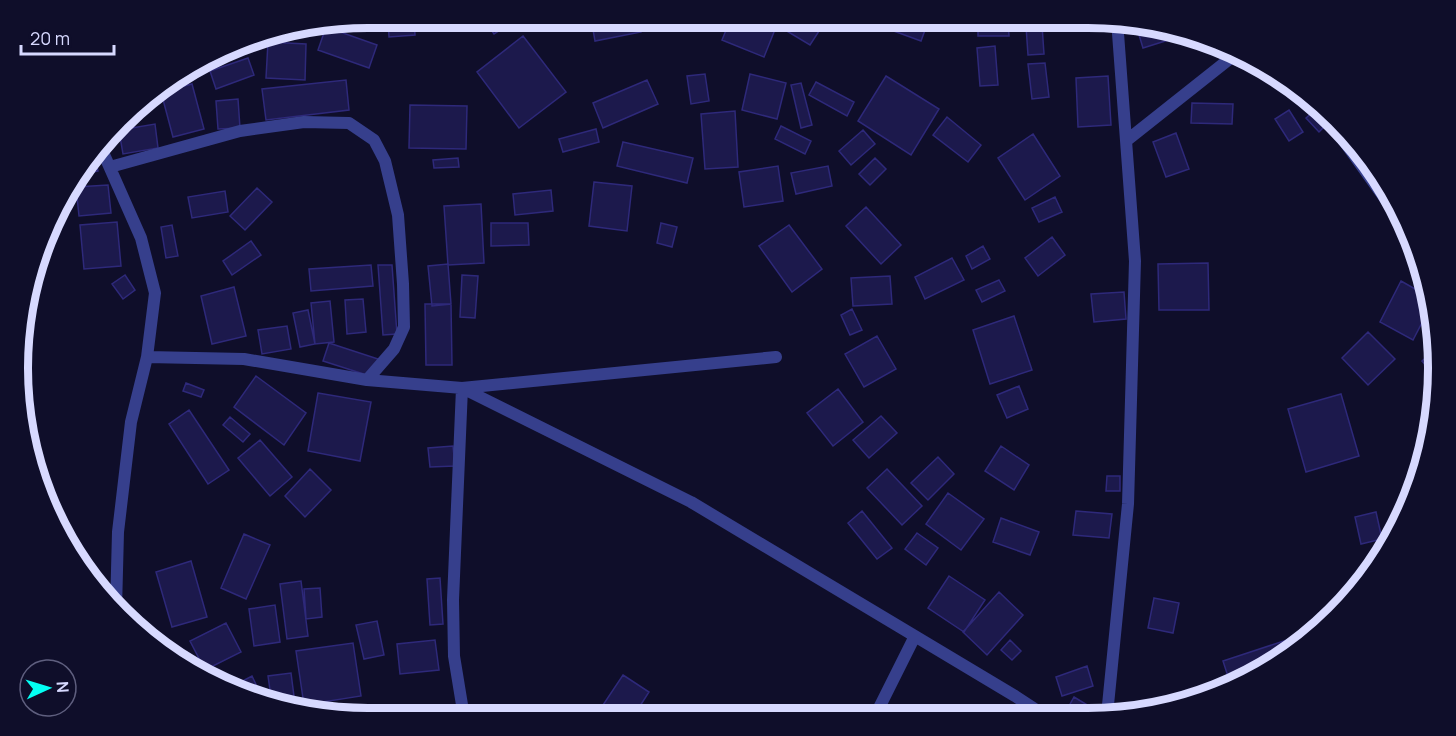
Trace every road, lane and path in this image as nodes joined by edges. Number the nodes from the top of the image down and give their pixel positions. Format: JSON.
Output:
{"nodes":[{"id":1,"x":1118,"y":30,"type":"edge"},
{"id":2,"x":1229,"y":59,"type":"edge"},
{"id":3,"x":1126,"y":141,"type":"junction"},
{"id":4,"x":104,"y":155,"type":"edge"},
{"id":5,"x":110,"y":167,"type":"junction"},
{"id":6,"x":147,"y":357,"type":"junction"},
{"id":7,"x":776,"y":357,"type":"dead end"},
{"id":8,"x":367,"y":380,"type":"junction"},
{"id":9,"x":462,"y":388,"type":"junction"},
{"id":10,"x":116,"y":596,"type":"edge"},
{"id":11,"x":915,"y":636,"type":"junction"},
{"id":12,"x":1108,"y":707,"type":"edge"},
{"id":13,"x":463,"y":708,"type":"edge"},
{"id":14,"x":879,"y":708,"type":"edge"},
{"id":15,"x":1033,"y":708,"type":"edge"}],
"edges":[{"from":1,"to":3,"type":"street"},
{"from":2,"to":3,"type":"street"},
{"from":3,"to":12,"type":"street"},
{"from":4,"to":5,"type":"street"},
{"from":5,"to":6,"type":"street"},
{"from":5,"to":8,"type":"street"},
{"from":6,"to":8,"type":"street"},
{"from":6,"to":10,"type":"street"},
{"from":7,"to":9,"type":"street"},
{"from":8,"to":9,"type":"street"},
{"from":9,"to":11,"type":"street"},
{"from":9,"to":13,"type":"street"},
{"from":11,"to":14,"type":"street"},
{"from":11,"to":15,"type":"street"}]}
